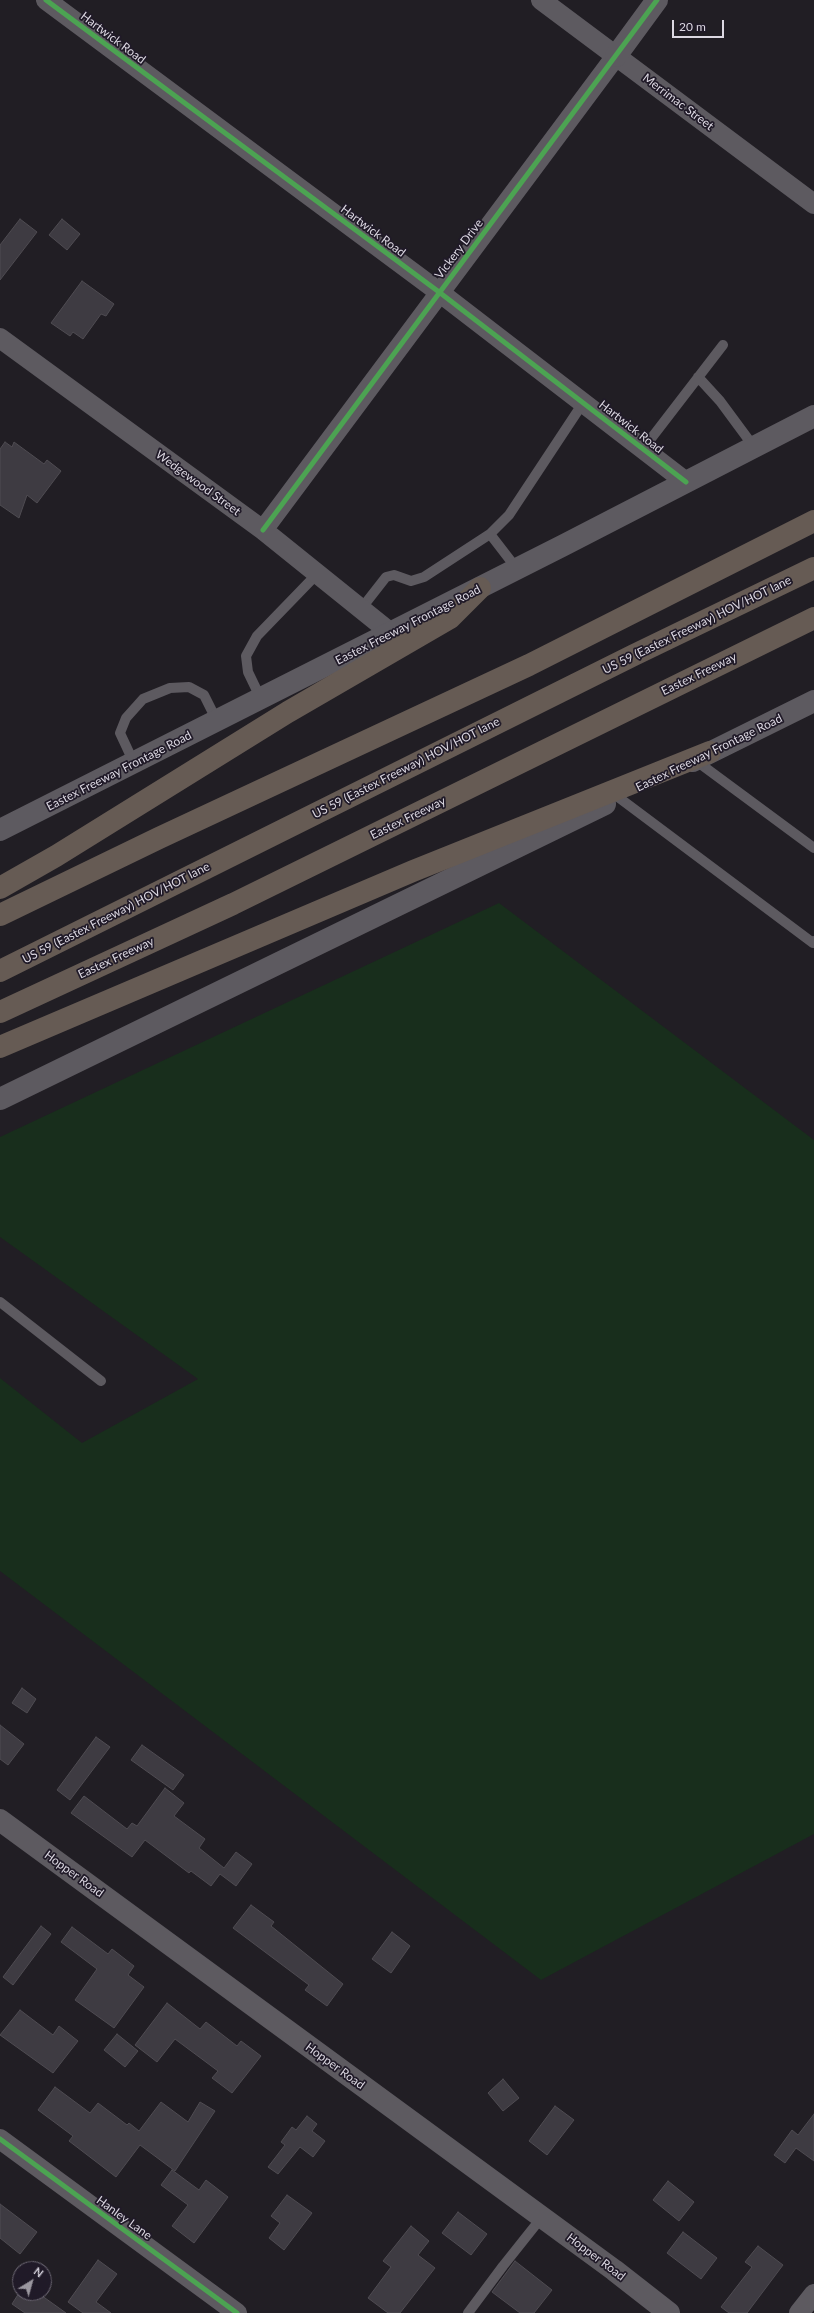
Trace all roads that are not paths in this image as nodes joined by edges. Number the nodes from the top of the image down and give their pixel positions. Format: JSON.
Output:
{"nodes":[{"id":1,"x":46,"y":0,"type":"edge"},
{"id":2,"x":541,"y":0,"type":"edge"},
{"id":3,"x":658,"y":0,"type":"edge"},
{"id":4,"x":616,"y":56,"type":"junction"},
{"id":5,"x":814,"y":204,"type":"edge"},
{"id":6,"x":438,"y":292,"type":"junction"},
{"id":7,"x":0,"y":338,"type":"edge"},
{"id":8,"x":723,"y":345,"type":"dead end"},
{"id":9,"x":698,"y":377,"type":"junction"},
{"id":10,"x":583,"y":403,"type":"junction"},
{"id":11,"x":814,"y":416,"type":"edge"},
{"id":12,"x":754,"y":447,"type":"junction"},
{"id":13,"x":643,"y":448,"type":"junction"},
{"id":14,"x":686,"y":482,"type":"junction"},
{"id":15,"x":814,"y":521,"type":"edge"},
{"id":16,"x":263,"y":530,"type":"junction"},
{"id":17,"x":490,"y":534,"type":"junction"},
{"id":18,"x":814,"y":568,"type":"edge"},
{"id":19,"x":517,"y":569,"type":"junction"},
{"id":20,"x":317,"y":574,"type":"junction"},
{"id":21,"x":480,"y":588,"type":"junction"},
{"id":22,"x":361,"y":609,"type":"junction"},
{"id":23,"x":814,"y":618,"type":"edge"},
{"id":24,"x":391,"y":633,"type":"junction"},
{"id":25,"x":261,"y":699,"type":"junction"},
{"id":26,"x":814,"y":702,"type":"edge"},
{"id":27,"x":217,"y":721,"type":"junction"},
{"id":28,"x":702,"y":756,"type":"junction"},
{"id":29,"x":134,"y":763,"type":"junction"},
{"id":30,"x":618,"y":797,"type":"junction"},
{"id":31,"x":1,"y":829,"type":"edge"},
{"id":32,"x":814,"y":848,"type":"edge"},
{"id":33,"x":0,"y":888,"type":"edge"},
{"id":34,"x":0,"y":916,"type":"edge"},
{"id":35,"x":814,"y":943,"type":"edge"},
{"id":36,"x":0,"y":971,"type":"edge"},
{"id":37,"x":0,"y":1012,"type":"edge"},
{"id":38,"x":0,"y":1047,"type":"edge"},
{"id":39,"x":0,"y":1099,"type":"edge"},
{"id":40,"x":0,"y":1302,"type":"edge"},
{"id":41,"x":101,"y":1381,"type":"dead end"},
{"id":42,"x":0,"y":1820,"type":"edge"},
{"id":43,"x":0,"y":2139,"type":"edge"},
{"id":44,"x":542,"y":2217,"type":"junction"},
{"id":45,"x":814,"y":2294,"type":"edge"},
{"id":46,"x":237,"y":2313,"type":"edge"},
{"id":47,"x":468,"y":2313,"type":"edge"},
{"id":48,"x":669,"y":2313,"type":"edge"},
{"id":49,"x":799,"y":2313,"type":"edge"}],
"edges":[{"from":1,"to":6,"type":"street","name":"Hartwick Road"},
{"from":2,"to":4,"type":"street","name":"Merrimac Street"},
{"from":3,"to":4,"type":"main road","name":"Vickery Drive"},
{"from":4,"to":5,"type":"street","name":"Merrimac Street"},
{"from":4,"to":6,"type":"street","name":"Vickery Drive"},
{"from":6,"to":10,"type":"street","name":"Hartwick Road"},
{"from":6,"to":16,"type":"street","name":"Vickery Drive"},
{"from":7,"to":16,"type":"street","name":"Wedgewood Street"},
{"from":8,"to":9,"type":"lane"},
{"from":9,"to":12,"type":"lane"},
{"from":9,"to":13,"type":"lane"},
{"from":10,"to":13,"type":"street","name":"Hartwick Road"},
{"from":10,"to":17,"type":"lane"},
{"from":11,"to":12,"type":"main road","name":"Eastex Freeway Frontage Road"},
{"from":12,"to":14,"type":"main road","name":"Eastex Freeway Frontage Road"},
{"from":13,"to":14,"type":"street","name":"Hartwick Road"},
{"from":14,"to":19,"type":"main road","name":"Eastex Freeway Frontage Road"},
{"from":15,"to":34,"type":"highway"},
{"from":16,"to":20,"type":"street","name":"Wedgewood Street"},
{"from":17,"to":19,"type":"lane"},
{"from":17,"to":22,"type":"lane"},
{"from":18,"to":36,"type":"highway","name":"US 59 (Eastex Freeway) HOV/HOT lane"},
{"from":19,"to":21,"type":"main road","name":"Eastex Freeway Frontage Road"},
{"from":20,"to":22,"type":"street","name":"Wedgewood Street"},
{"from":20,"to":25,"type":"lane"},
{"from":21,"to":24,"type":"main road","name":"Eastex Freeway Frontage Road"},
{"from":21,"to":33,"type":"highway"},
{"from":22,"to":24,"type":"street","name":"Wedgewood Street"},
{"from":23,"to":37,"type":"highway","name":"Eastex Freeway"},
{"from":24,"to":25,"type":"main road","name":"Eastex Freeway Frontage Road"},
{"from":25,"to":27,"type":"main road","name":"Eastex Freeway Frontage Road"},
{"from":26,"to":28,"type":"main road","name":"Eastex Freeway Frontage Road"},
{"from":27,"to":29,"type":"main road","name":"Eastex Freeway Frontage Road"},
{"from":27,"to":29,"type":"lane"},
{"from":28,"to":30,"type":"main road","name":"Eastex Freeway Frontage Road"},
{"from":28,"to":32,"type":"lane"},
{"from":28,"to":38,"type":"highway"},
{"from":29,"to":31,"type":"main road","name":"Eastex Freeway Frontage Road"},
{"from":30,"to":35,"type":"lane"},
{"from":30,"to":39,"type":"main road","name":"Eastex Freeway Frontage Road"},
{"from":40,"to":41,"type":"lane"},
{"from":42,"to":44,"type":"main road","name":"Hopper Road"},
{"from":43,"to":46,"type":"street","name":"Hanley Lane"},
{"from":44,"to":47,"type":"lane"},
{"from":44,"to":48,"type":"main road","name":"Hopper Road"},
{"from":45,"to":49,"type":"street"}]}
